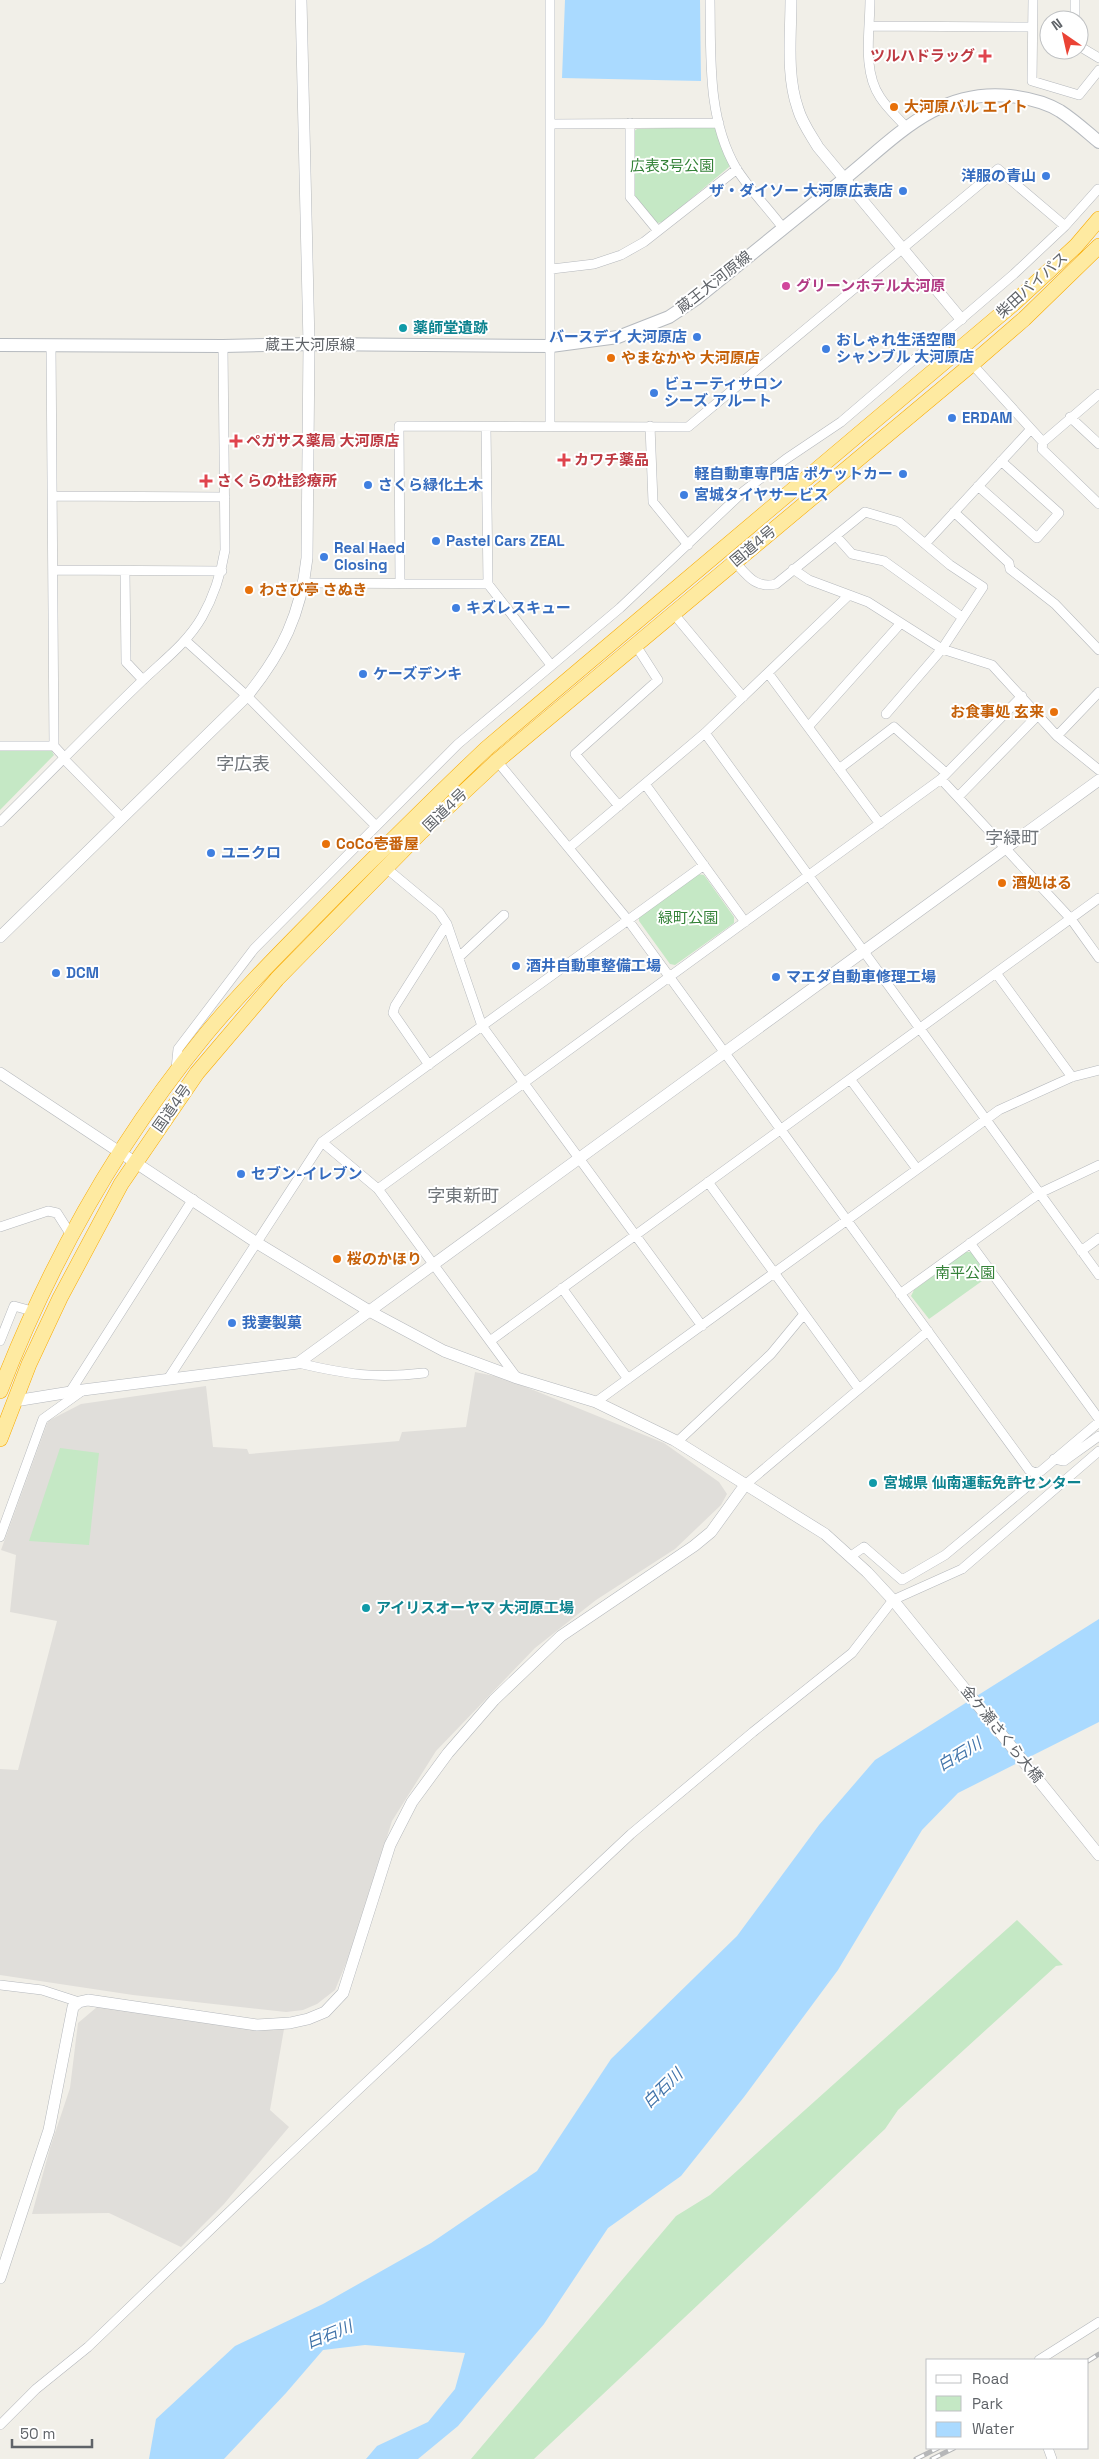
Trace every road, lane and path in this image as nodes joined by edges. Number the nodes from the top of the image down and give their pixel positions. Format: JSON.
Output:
{"nodes":[{"id":1,"x":301,"y":0,"type":"edge"},
{"id":2,"x":550,"y":0,"type":"edge"},
{"id":3,"x":710,"y":0,"type":"edge"},
{"id":4,"x":791,"y":0,"type":"edge"},
{"id":5,"x":870,"y":0,"type":"edge"},
{"id":6,"x":1033,"y":0,"type":"edge"},
{"id":7,"x":870,"y":26,"type":"junction"},
{"id":8,"x":1032,"y":27,"type":"junction"},
{"id":9,"x":1099,"y":70,"type":"edge"},
{"id":10,"x":718,"y":122,"type":"junction"},
{"id":11,"x":630,"y":123,"type":"junction"},
{"id":12,"x":551,"y":124,"type":"junction"},
{"id":13,"x":906,"y":127,"type":"junction"},
{"id":14,"x":1099,"y":142,"type":"edge"},
{"id":15,"x":737,"y":169,"type":"junction"},
{"id":16,"x":845,"y":179,"type":"junction"},
{"id":17,"x":1098,"y":189,"type":"edge"},
{"id":18,"x":1099,"y":220,"type":"edge"},
{"id":19,"x":1065,"y":226,"type":"junction"},
{"id":20,"x":783,"y":228,"type":"junction"},
{"id":21,"x":658,"y":231,"type":"junction"},
{"id":22,"x":1099,"y":246,"type":"edge"},
{"id":23,"x":902,"y":248,"type":"junction"},
{"id":24,"x":552,"y":269,"type":"junction"},
{"id":25,"x":961,"y":319,"type":"junction"},
{"id":26,"x":310,"y":344,"type":"junction"},
{"id":27,"x":0,"y":345,"type":"edge"},
{"id":28,"x":51,"y":345,"type":"junction"},
{"id":29,"x":223,"y":346,"type":"junction"},
{"id":30,"x":551,"y":346,"type":"junction"},
{"id":31,"x":961,"y":348,"type":"joint"},
{"id":32,"x":972,"y":364,"type":"junction"},
{"id":33,"x":1099,"y":394,"type":"edge"},
{"id":34,"x":1070,"y":417,"type":"junction"},
{"id":35,"x":486,"y":426,"type":"junction"},
{"id":36,"x":550,"y":426,"type":"junction"},
{"id":37,"x":650,"y":426,"type":"junction"},
{"id":38,"x":1031,"y":429,"type":"junction"},
{"id":39,"x":1043,"y":442,"type":"junction"},
{"id":40,"x":1099,"y":444,"type":"edge"},
{"id":41,"x":1001,"y":460,"type":"junction"},
{"id":42,"x":978,"y":486,"type":"junction"},
{"id":43,"x":53,"y":496,"type":"junction"},
{"id":44,"x":224,"y":497,"type":"junction"},
{"id":45,"x":1099,"y":504,"type":"edge"},
{"id":46,"x":954,"y":512,"type":"junction"},
{"id":47,"x":836,"y":536,"type":"junction"},
{"id":48,"x":924,"y":544,"type":"junction"},
{"id":49,"x":688,"y":545,"type":"junction"},
{"id":50,"x":734,"y":561,"type":"junction"},
{"id":51,"x":794,"y":569,"type":"junction"},
{"id":52,"x":53,"y":570,"type":"junction"},
{"id":53,"x":125,"y":571,"type":"junction"},
{"id":54,"x":222,"y":571,"type":"junction"},
{"id":55,"x":305,"y":583,"type":"junction"},
{"id":56,"x":400,"y":583,"type":"junction"},
{"id":57,"x":488,"y":584,"type":"junction"},
{"id":58,"x":849,"y":595,"type":"junction"},
{"id":59,"x":673,"y":613,"type":"junction"},
{"id":60,"x":962,"y":617,"type":"junction"},
{"id":61,"x":901,"y":623,"type":"junction"},
{"id":62,"x":186,"y":641,"type":"junction"},
{"id":63,"x":635,"y":644,"type":"junction"},
{"id":64,"x":942,"y":649,"type":"junction"},
{"id":65,"x":1099,"y":650,"type":"edge"},
{"id":66,"x":551,"y":665,"type":"junction"},
{"id":67,"x":768,"y":673,"type":"junction"},
{"id":68,"x":143,"y":680,"type":"junction"},
{"id":69,"x":1099,"y":692,"type":"edge"},
{"id":70,"x":247,"y":696,"type":"junction"},
{"id":71,"x":1022,"y":696,"type":"junction"},
{"id":72,"x":743,"y":697,"type":"junction"},
{"id":73,"x":886,"y":714,"type":"dead end"},
{"id":74,"x":1039,"y":714,"type":"junction"},
{"id":75,"x":808,"y":727,"type":"junction"},
{"id":76,"x":705,"y":733,"type":"junction"},
{"id":77,"x":1057,"y":736,"type":"junction"},
{"id":78,"x":0,"y":746,"type":"edge"},
{"id":79,"x":54,"y":746,"type":"junction"},
{"id":80,"x":65,"y":758,"type":"junction"},
{"id":81,"x":497,"y":761,"type":"junction"},
{"id":82,"x":839,"y":769,"type":"junction"},
{"id":83,"x":1099,"y":770,"type":"edge"},
{"id":84,"x":944,"y":776,"type":"junction"},
{"id":85,"x":1099,"y":780,"type":"edge"},
{"id":86,"x":645,"y":784,"type":"junction"},
{"id":87,"x":958,"y":797,"type":"junction"},
{"id":88,"x":619,"y":806,"type":"junction"},
{"id":89,"x":122,"y":818,"type":"junction"},
{"id":90,"x":0,"y":822,"type":"edge"},
{"id":91,"x":880,"y":824,"type":"junction"},
{"id":92,"x":375,"y":825,"type":"junction"},
{"id":93,"x":570,"y":847,"type":"junction"},
{"id":94,"x":1006,"y":848,"type":"junction"},
{"id":95,"x":704,"y":865,"type":"junction"},
{"id":96,"x":386,"y":868,"type":"junction"},
{"id":97,"x":808,"y":876,"type":"junction"},
{"id":98,"x":1099,"y":898,"type":"edge"},
{"id":99,"x":504,"y":915,"type":"dead end"},
{"id":100,"x":1071,"y":919,"type":"junction"},
{"id":101,"x":628,"y":920,"type":"junction"},
{"id":102,"x":745,"y":922,"type":"junction"},
{"id":103,"x":447,"y":924,"type":"junction"},
{"id":104,"x":0,"y":937,"type":"edge"},
{"id":105,"x":864,"y":952,"type":"junction"},
{"id":106,"x":459,"y":957,"type":"junction"},
{"id":107,"x":1099,"y":958,"type":"edge"},
{"id":108,"x":996,"y":973,"type":"junction"},
{"id":109,"x":670,"y":976,"type":"junction"},
{"id":110,"x":482,"y":1026,"type":"junction"},
{"id":111,"x":921,"y":1028,"type":"junction"},
{"id":112,"x":725,"y":1053,"type":"junction"},
{"id":113,"x":429,"y":1065,"type":"junction"},
{"id":114,"x":1099,"y":1070,"type":"edge"},
{"id":115,"x":176,"y":1072,"type":"junction"},
{"id":116,"x":0,"y":1073,"type":"edge"},
{"id":117,"x":1072,"y":1077,"type":"junction"},
{"id":118,"x":850,"y":1079,"type":"junction"},
{"id":119,"x":523,"y":1084,"type":"junction"},
{"id":120,"x":986,"y":1119,"type":"junction"},
{"id":121,"x":781,"y":1130,"type":"junction"},
{"id":122,"x":322,"y":1142,"type":"junction"},
{"id":123,"x":120,"y":1153,"type":"junction"},
{"id":124,"x":579,"y":1160,"type":"junction"},
{"id":125,"x":135,"y":1162,"type":"junction"},
{"id":126,"x":1099,"y":1166,"type":"edge"},
{"id":127,"x":917,"y":1169,"type":"junction"},
{"id":128,"x":708,"y":1182,"type":"junction"},
{"id":129,"x":378,"y":1189,"type":"junction"},
{"id":130,"x":1040,"y":1193,"type":"junction"},
{"id":131,"x":193,"y":1200,"type":"junction"},
{"id":132,"x":847,"y":1220,"type":"junction"},
{"id":133,"x":0,"y":1227,"type":"edge"},
{"id":134,"x":71,"y":1235,"type":"junction"},
{"id":135,"x":635,"y":1235,"type":"junction"},
{"id":136,"x":1099,"y":1238,"type":"edge"},
{"id":137,"x":257,"y":1243,"type":"junction"},
{"id":138,"x":970,"y":1243,"type":"junction"},
{"id":139,"x":1081,"y":1251,"type":"junction"},
{"id":140,"x":434,"y":1266,"type":"junction"},
{"id":141,"x":774,"y":1273,"type":"junction"},
{"id":142,"x":1099,"y":1275,"type":"edge"},
{"id":143,"x":562,"y":1288,"type":"junction"},
{"id":144,"x":900,"y":1294,"type":"junction"},
{"id":145,"x":32,"y":1311,"type":"junction"},
{"id":146,"x":371,"y":1312,"type":"junction"},
{"id":147,"x":804,"y":1314,"type":"junction"},
{"id":148,"x":702,"y":1326,"type":"junction"},
{"id":149,"x":928,"y":1332,"type":"junction"},
{"id":150,"x":0,"y":1341,"type":"edge"},
{"id":151,"x":490,"y":1341,"type":"junction"},
{"id":152,"x":298,"y":1363,"type":"junction"},
{"id":153,"x":424,"y":1374,"type":"dead end"},
{"id":154,"x":516,"y":1378,"type":"junction"},
{"id":155,"x":168,"y":1379,"type":"junction"},
{"id":156,"x":628,"y":1379,"type":"junction"},
{"id":157,"x":82,"y":1390,"type":"junction"},
{"id":158,"x":859,"y":1390,"type":"junction"},
{"id":159,"x":0,"y":1391,"type":"edge"},
{"id":160,"x":70,"y":1392,"type":"junction"},
{"id":161,"x":14,"y":1401,"type":"junction"},
{"id":162,"x":596,"y":1402,"type":"junction"},
{"id":163,"x":1099,"y":1421,"type":"edge"},
{"id":164,"x":1099,"y":1436,"type":"edge"},
{"id":165,"x":0,"y":1440,"type":"edge"},
{"id":166,"x":677,"y":1442,"type":"junction"},
{"id":167,"x":1099,"y":1451,"type":"edge"},
{"id":168,"x":1054,"y":1459,"type":"junction"},
{"id":169,"x":1035,"y":1473,"type":"junction"},
{"id":170,"x":745,"y":1485,"type":"junction"},
{"id":171,"x":0,"y":1538,"type":"edge"},
{"id":172,"x":851,"y":1556,"type":"junction"},
{"id":173,"x":893,"y":1600,"type":"junction"},
{"id":174,"x":1099,"y":1854,"type":"edge"},
{"id":175,"x":0,"y":1985,"type":"edge"},
{"id":176,"x":79,"y":2002,"type":"junction"},
{"id":177,"x":3,"y":2261,"type":"edge"},
{"id":178,"x":0,"y":2278,"type":"edge"},
{"id":179,"x":1099,"y":2322,"type":"edge"},
{"id":180,"x":1041,"y":2359,"type":"edge"},
{"id":181,"x":0,"y":2425,"type":"edge"}],
"edges":[{"from":1,"to":26,"type":"street"},
{"from":2,"to":12,"type":"street"},
{"from":3,"to":10,"type":"street"},
{"from":4,"to":16,"type":"street"},
{"from":5,"to":7,"type":"street"},
{"from":6,"to":8,"type":"street"},
{"from":7,"to":8,"type":"street"},
{"from":7,"to":13,"type":"street"},
{"from":8,"to":9,"type":"street"},
{"from":10,"to":11,"type":"street"},
{"from":10,"to":15,"type":"street"},
{"from":11,"to":12,"type":"street"},
{"from":11,"to":21,"type":"street"},
{"from":12,"to":24,"type":"street"},
{"from":13,"to":14,"type":"main road","name":"蔵王大河原線"},
{"from":13,"to":16,"type":"main road","name":"蔵王大河原線"},
{"from":15,"to":20,"type":"street"},
{"from":15,"to":21,"type":"street"},
{"from":16,"to":20,"type":"main road","name":"蔵王大河原線"},
{"from":16,"to":23,"type":"street"},
{"from":17,"to":19,"type":"street"},
{"from":18,"to":31,"type":"highway","name":"柴田バイパス"},
{"from":19,"to":23,"type":"street"},
{"from":19,"to":25,"type":"street"},
{"from":20,"to":30,"type":"main road","name":"蔵王大河原線"},
{"from":21,"to":24,"type":"street"},
{"from":22,"to":32,"type":"highway","name":"柴田バイパス"},
{"from":23,"to":25,"type":"street"},
{"from":23,"to":37,"type":"street"},
{"from":24,"to":30,"type":"street"},
{"from":25,"to":49,"type":"street"},
{"from":26,"to":29,"type":"main road","name":"蔵王大河原線"},
{"from":26,"to":30,"type":"main road","name":"蔵王大河原線"},
{"from":26,"to":55,"type":"street"},
{"from":27,"to":28,"type":"main road","name":"蔵王大河原線"},
{"from":28,"to":29,"type":"main road","name":"蔵王大河原線"},
{"from":28,"to":43,"type":"street"},
{"from":29,"to":44,"type":"street"},
{"from":30,"to":36,"type":"street"},
{"from":31,"to":115,"type":"highway","name":"国道4号"},
{"from":32,"to":38,"type":"street"},
{"from":32,"to":50,"type":"highway","name":"国道4号"},
{"from":33,"to":34,"type":"street"},
{"from":34,"to":39,"type":"street"},
{"from":34,"to":40,"type":"street"},
{"from":35,"to":36,"type":"street"},
{"from":35,"to":56,"type":"street"},
{"from":35,"to":57,"type":"street"},
{"from":36,"to":37,"type":"street"},
{"from":37,"to":49,"type":"street"},
{"from":38,"to":39,"type":"street"},
{"from":38,"to":41,"type":"street"},
{"from":39,"to":45,"type":"street"},
{"from":41,"to":42,"type":"street"},
{"from":41,"to":42,"type":"street"},
{"from":42,"to":46,"type":"street"},
{"from":43,"to":44,"type":"street"},
{"from":43,"to":52,"type":"street"},
{"from":44,"to":54,"type":"street"},
{"from":46,"to":48,"type":"street"},
{"from":46,"to":65,"type":"street"},
{"from":47,"to":48,"type":"street"},
{"from":47,"to":51,"type":"street"},
{"from":47,"to":60,"type":"street"},
{"from":48,"to":60,"type":"street"},
{"from":49,"to":66,"type":"street"},
{"from":50,"to":51,"type":"street"},
{"from":50,"to":59,"type":"highway","name":"国道4号"},
{"from":51,"to":58,"type":"street"},
{"from":52,"to":53,"type":"street"},
{"from":52,"to":79,"type":"street"},
{"from":53,"to":54,"type":"street"},
{"from":53,"to":68,"type":"street"},
{"from":54,"to":62,"type":"street"},
{"from":55,"to":56,"type":"street"},
{"from":55,"to":70,"type":"street"},
{"from":56,"to":57,"type":"street"},
{"from":57,"to":66,"type":"street"},
{"from":58,"to":61,"type":"street"},
{"from":58,"to":67,"type":"street"},
{"from":59,"to":63,"type":"highway","name":"国道4号"},
{"from":59,"to":72,"type":"street"},
{"from":60,"to":64,"type":"street"},
{"from":61,"to":64,"type":"street"},
{"from":61,"to":75,"type":"street"},
{"from":62,"to":68,"type":"street"},
{"from":62,"to":70,"type":"street"},
{"from":63,"to":81,"type":"highway","name":"国道4号"},
{"from":63,"to":88,"type":"street"},
{"from":64,"to":71,"type":"street"},
{"from":64,"to":73,"type":"street"},
{"from":66,"to":92,"type":"street"},
{"from":67,"to":72,"type":"street"},
{"from":67,"to":75,"type":"street"},
{"from":68,"to":80,"type":"street"},
{"from":69,"to":77,"type":"street"},
{"from":70,"to":89,"type":"street"},
{"from":70,"to":92,"type":"street"},
{"from":71,"to":74,"type":"street"},
{"from":71,"to":84,"type":"street"},
{"from":72,"to":76,"type":"street"},
{"from":74,"to":77,"type":"street"},
{"from":74,"to":87,"type":"street"},
{"from":75,"to":82,"type":"street"},
{"from":76,"to":86,"type":"street"},
{"from":76,"to":97,"type":"street"},
{"from":77,"to":83,"type":"street"},
{"from":78,"to":79,"type":"street"},
{"from":79,"to":80,"type":"street"},
{"from":80,"to":89,"type":"street"},
{"from":80,"to":90,"type":"street"},
{"from":81,"to":93,"type":"street"},
{"from":81,"to":96,"type":"highway","name":"国道4号"},
{"from":82,"to":84,"type":"street"},
{"from":82,"to":91,"type":"street"},
{"from":84,"to":87,"type":"street"},
{"from":84,"to":91,"type":"street"},
{"from":85,"to":94,"type":"street"},
{"from":86,"to":88,"type":"street"},
{"from":86,"to":95,"type":"street"},
{"from":87,"to":94,"type":"street"},
{"from":88,"to":93,"type":"street"},
{"from":89,"to":104,"type":"street"},
{"from":91,"to":97,"type":"street"},
{"from":92,"to":115,"type":"street"},
{"from":93,"to":101,"type":"street"},
{"from":94,"to":100,"type":"street"},
{"from":94,"to":105,"type":"street"},
{"from":95,"to":101,"type":"street"},
{"from":95,"to":102,"type":"street"},
{"from":96,"to":103,"type":"street"},
{"from":96,"to":125,"type":"highway","name":"国道4号"},
{"from":97,"to":102,"type":"street"},
{"from":97,"to":105,"type":"street"},
{"from":98,"to":100,"type":"street"},
{"from":99,"to":106,"type":"street"},
{"from":100,"to":107,"type":"street"},
{"from":100,"to":108,"type":"street"},
{"from":101,"to":109,"type":"street"},
{"from":101,"to":110,"type":"street"},
{"from":102,"to":109,"type":"street"},
{"from":103,"to":106,"type":"street"},
{"from":103,"to":113,"type":"street"},
{"from":105,"to":111,"type":"street"},
{"from":105,"to":112,"type":"street"},
{"from":106,"to":110,"type":"street"},
{"from":108,"to":111,"type":"street"},
{"from":108,"to":117,"type":"street"},
{"from":109,"to":112,"type":"street"},
{"from":109,"to":119,"type":"street"},
{"from":110,"to":113,"type":"street"},
{"from":110,"to":119,"type":"street"},
{"from":111,"to":118,"type":"street"},
{"from":111,"to":120,"type":"street"},
{"from":112,"to":121,"type":"street"},
{"from":112,"to":124,"type":"street"},
{"from":113,"to":122,"type":"street"},
{"from":114,"to":117,"type":"street"},
{"from":115,"to":123,"type":"highway","name":"国道4号"},
{"from":116,"to":123,"type":"street","name":"金ケ瀬さくら大橋"},
{"from":117,"to":120,"type":"street"},
{"from":118,"to":121,"type":"street"},
{"from":118,"to":127,"type":"street"},
{"from":119,"to":124,"type":"street"},
{"from":119,"to":129,"type":"street"},
{"from":120,"to":127,"type":"street"},
{"from":120,"to":130,"type":"street"},
{"from":121,"to":128,"type":"street"},
{"from":121,"to":132,"type":"street"},
{"from":122,"to":129,"type":"street"},
{"from":122,"to":137,"type":"street"},
{"from":123,"to":125,"type":"street","name":"金ケ瀬さくら大橋"},
{"from":123,"to":134,"type":"highway","name":"国道4号"},
{"from":124,"to":135,"type":"street"},
{"from":124,"to":140,"type":"street"},
{"from":125,"to":131,"type":"street","name":"金ケ瀬さくら大橋"},
{"from":125,"to":161,"type":"highway","name":"国道4号"},
{"from":126,"to":130,"type":"street"},
{"from":127,"to":132,"type":"street"},
{"from":128,"to":135,"type":"street"},
{"from":128,"to":141,"type":"street"},
{"from":129,"to":140,"type":"street"},
{"from":130,"to":138,"type":"street"},
{"from":130,"to":139,"type":"street"},
{"from":131,"to":137,"type":"street","name":"金ケ瀬さくら大橋"},
{"from":131,"to":160,"type":"street"},
{"from":132,"to":141,"type":"street"},
{"from":132,"to":144,"type":"street"},
{"from":133,"to":134,"type":"street"},
{"from":134,"to":145,"type":"highway","name":"国道4号"},
{"from":135,"to":143,"type":"street"},
{"from":135,"to":148,"type":"street"},
{"from":136,"to":139,"type":"street"},
{"from":137,"to":146,"type":"street","name":"金ケ瀬さくら大橋"},
{"from":137,"to":155,"type":"street"},
{"from":138,"to":144,"type":"street"},
{"from":138,"to":163,"type":"street"},
{"from":139,"to":142,"type":"street"},
{"from":140,"to":146,"type":"street"},
{"from":140,"to":151,"type":"street"},
{"from":141,"to":147,"type":"street"},
{"from":141,"to":148,"type":"street"},
{"from":143,"to":151,"type":"street"},
{"from":143,"to":156,"type":"street"},
{"from":144,"to":149,"type":"street"},
{"from":145,"to":150,"type":"street"},
{"from":145,"to":159,"type":"highway","name":"国道4号"},
{"from":146,"to":152,"type":"street"},
{"from":146,"to":154,"type":"street","name":"金ケ瀬さくら大橋"},
{"from":147,"to":158,"type":"street"},
{"from":147,"to":166,"type":"street"},
{"from":148,"to":156,"type":"street"},
{"from":149,"to":158,"type":"street"},
{"from":149,"to":169,"type":"street"},
{"from":151,"to":154,"type":"street"},
{"from":152,"to":153,"type":"street"},
{"from":152,"to":155,"type":"street"},
{"from":154,"to":162,"type":"street","name":"金ケ瀬さくら大橋"},
{"from":155,"to":157,"type":"street"},
{"from":156,"to":162,"type":"street"},
{"from":157,"to":160,"type":"street"},
{"from":157,"to":171,"type":"street"},
{"from":158,"to":170,"type":"street"},
{"from":160,"to":161,"type":"street"},
{"from":161,"to":165,"type":"highway","name":"国道4号"},
{"from":162,"to":166,"type":"street","name":"金ケ瀬さくら大橋"},
{"from":163,"to":168,"type":"street"},
{"from":164,"to":168,"type":"street"},
{"from":166,"to":170,"type":"street","name":"金ケ瀬さくら大橋"},
{"from":167,"to":173,"type":"street"},
{"from":168,"to":169,"type":"street"},
{"from":169,"to":172,"type":"street"},
{"from":170,"to":172,"type":"street","name":"金ケ瀬さくら大橋"},
{"from":170,"to":176,"type":"street"},
{"from":172,"to":173,"type":"street","name":"金ケ瀬さくら大橋"},
{"from":173,"to":174,"type":"street","name":"金ケ瀬さくら大橋"},
{"from":173,"to":181,"type":"street"},
{"from":175,"to":176,"type":"street"},
{"from":176,"to":177,"type":"street"},
{"from":177,"to":178,"type":"street"},
{"from":179,"to":180,"type":"street"}]}
